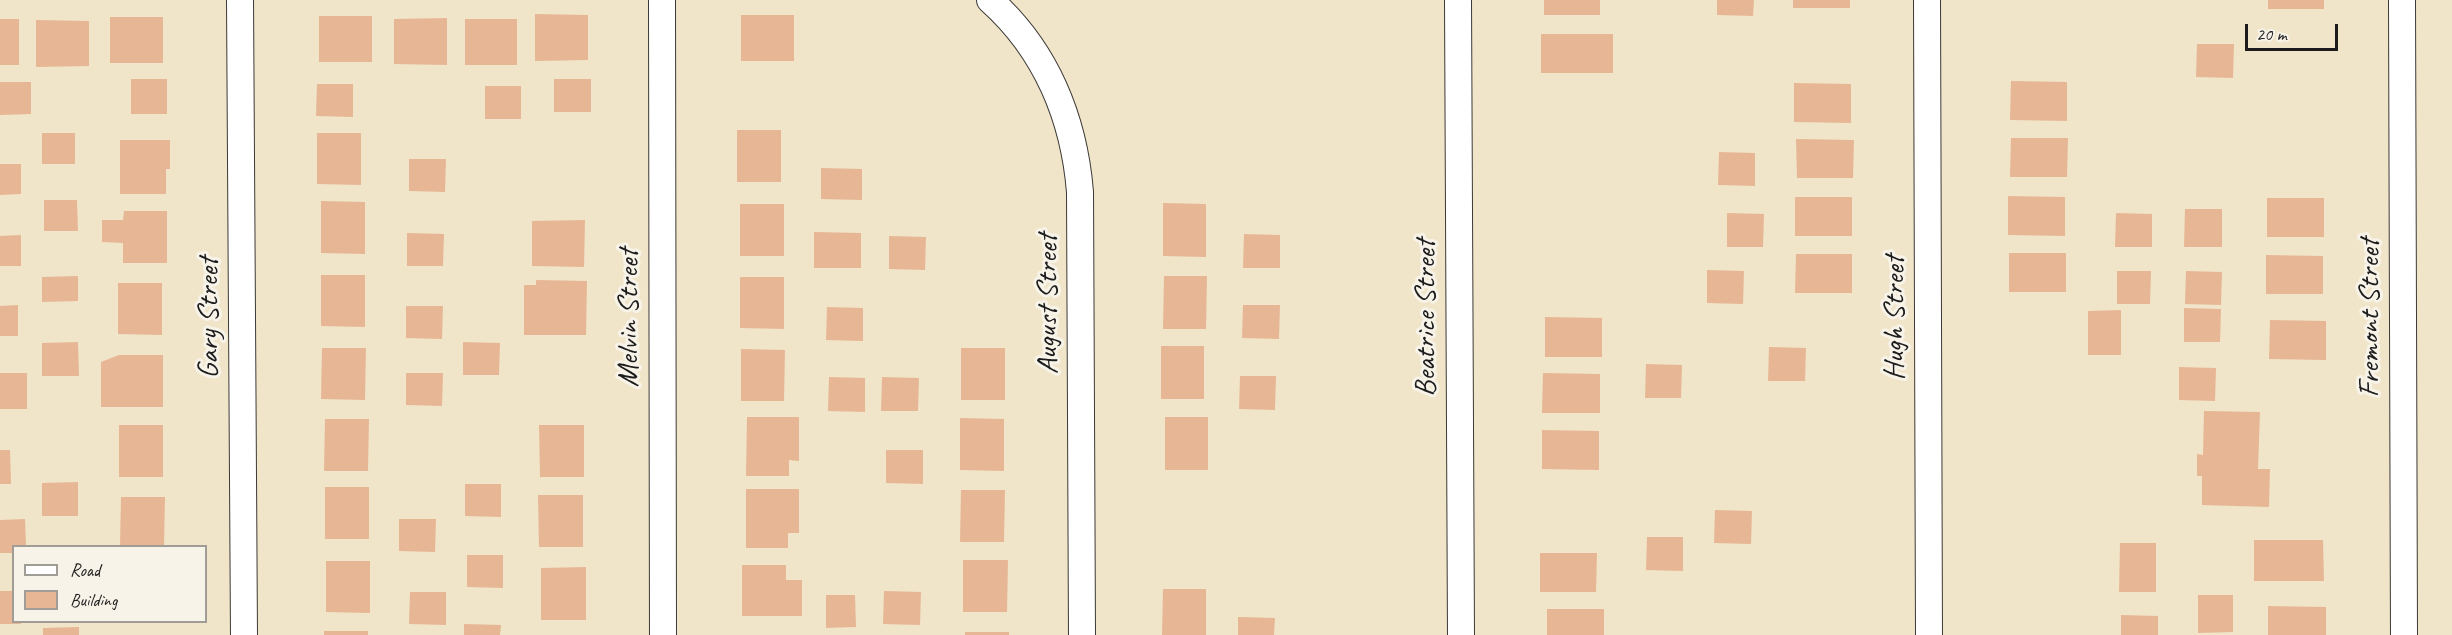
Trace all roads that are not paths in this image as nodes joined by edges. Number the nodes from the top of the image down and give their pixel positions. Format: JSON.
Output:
{"nodes":[{"id":1,"x":240,"y":0,"type":"edge"},
{"id":2,"x":662,"y":0,"type":"edge"},
{"id":3,"x":990,"y":0,"type":"edge"},
{"id":4,"x":1458,"y":0,"type":"edge"},
{"id":5,"x":1927,"y":0,"type":"edge"},
{"id":6,"x":2402,"y":0,"type":"edge"},
{"id":7,"x":244,"y":635,"type":"edge"},
{"id":8,"x":663,"y":635,"type":"edge"},
{"id":9,"x":1082,"y":635,"type":"edge"},
{"id":10,"x":1461,"y":635,"type":"edge"},
{"id":11,"x":1929,"y":635,"type":"edge"},
{"id":12,"x":2404,"y":635,"type":"edge"}],
"edges":[{"from":1,"to":7,"type":"street","name":"Gary Street"},
{"from":2,"to":8,"type":"street","name":"Melvin Street"},
{"from":3,"to":9,"type":"street","name":"August Street"},
{"from":4,"to":10,"type":"street","name":"Beatrice Street"},
{"from":5,"to":11,"type":"street","name":"Hugh Street"},
{"from":6,"to":12,"type":"street","name":"Fremont Street"}]}
